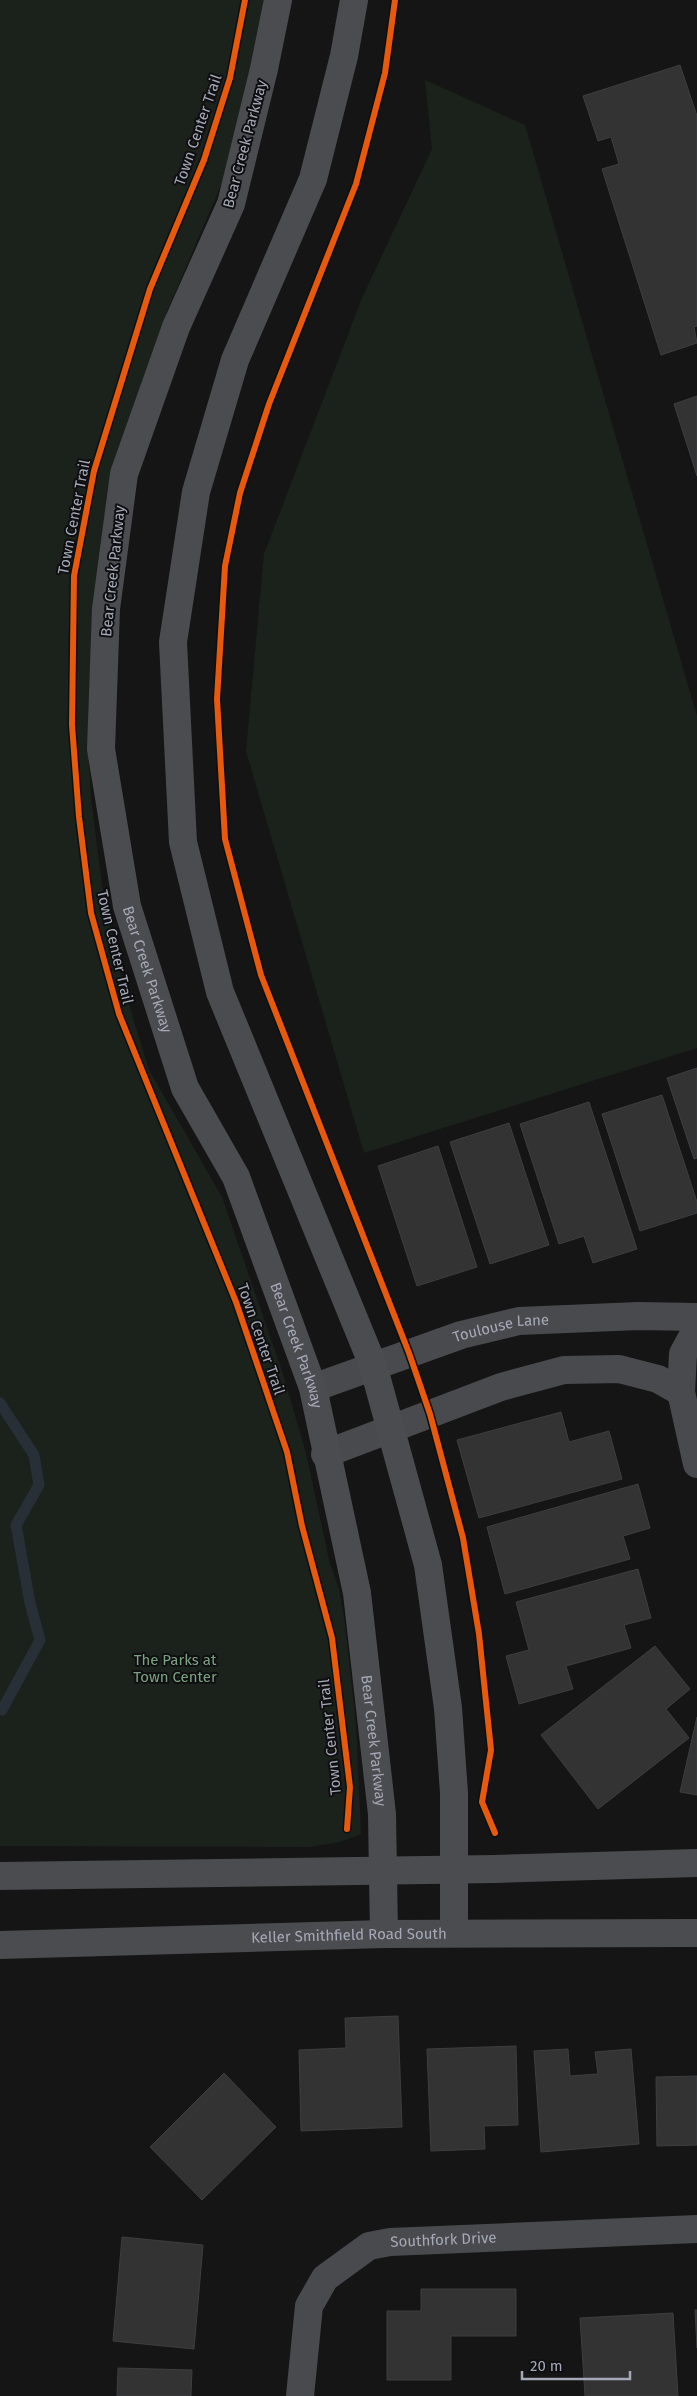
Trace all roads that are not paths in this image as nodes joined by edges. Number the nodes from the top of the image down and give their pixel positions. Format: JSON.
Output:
{"nodes":[{"id":1,"x":278,"y":0,"type":"edge"},
{"id":2,"x":354,"y":0,"type":"edge"},
{"id":3,"x":697,"y":1317,"type":"edge"},
{"id":4,"x":697,"y":1328,"type":"edge"},
{"id":5,"x":373,"y":1365,"type":"junction"},
{"id":6,"x":313,"y":1388,"type":"junction"},
{"id":7,"x":681,"y":1392,"type":"junction"},
{"id":8,"x":392,"y":1429,"type":"junction"},
{"id":9,"x":325,"y":1454,"type":"junction"},
{"id":10,"x":697,"y":1464,"type":"edge"},
{"id":11,"x":697,"y":1863,"type":"edge"},
{"id":12,"x":453,"y":1868,"type":"junction"},
{"id":13,"x":383,"y":1871,"type":"junction"},
{"id":14,"x":0,"y":1876,"type":"edge"},
{"id":15,"x":454,"y":1933,"type":"junction"},
{"id":16,"x":697,"y":1933,"type":"edge"},
{"id":17,"x":384,"y":1934,"type":"junction"},
{"id":18,"x":0,"y":1945,"type":"edge"},
{"id":19,"x":697,"y":2228,"type":"edge"},
{"id":20,"x":300,"y":2396,"type":"edge"}],
"edges":[{"from":1,"to":6,"type":"main road","name":"Bear Creek Parkway"},
{"from":2,"to":5,"type":"main road"},
{"from":3,"to":5,"type":"street","name":"Toulouse Lane"},
{"from":4,"to":7,"type":"street"},
{"from":5,"to":6,"type":"street","name":"Toulouse Lane"},
{"from":5,"to":8,"type":"main road"},
{"from":6,"to":9,"type":"main road","name":"Bear Creek Parkway"},
{"from":7,"to":8,"type":"street"},
{"from":7,"to":10,"type":"street"},
{"from":8,"to":9,"type":"street"},
{"from":8,"to":12,"type":"main road"},
{"from":9,"to":13,"type":"main road","name":"Bear Creek Parkway"},
{"from":11,"to":12,"type":"main road"},
{"from":12,"to":13,"type":"main road"},
{"from":12,"to":15,"type":"main road"},
{"from":13,"to":14,"type":"main road"},
{"from":13,"to":17,"type":"main road","name":"Bear Creek Parkway"},
{"from":15,"to":16,"type":"main road","name":"Keller Smithfield Road South"},
{"from":15,"to":17,"type":"main road","name":"Keller Smithfield Road South"},
{"from":17,"to":18,"type":"main road","name":"Keller Smithfield Road South"},
{"from":19,"to":20,"type":"street","name":"Southfork Drive"}]}
